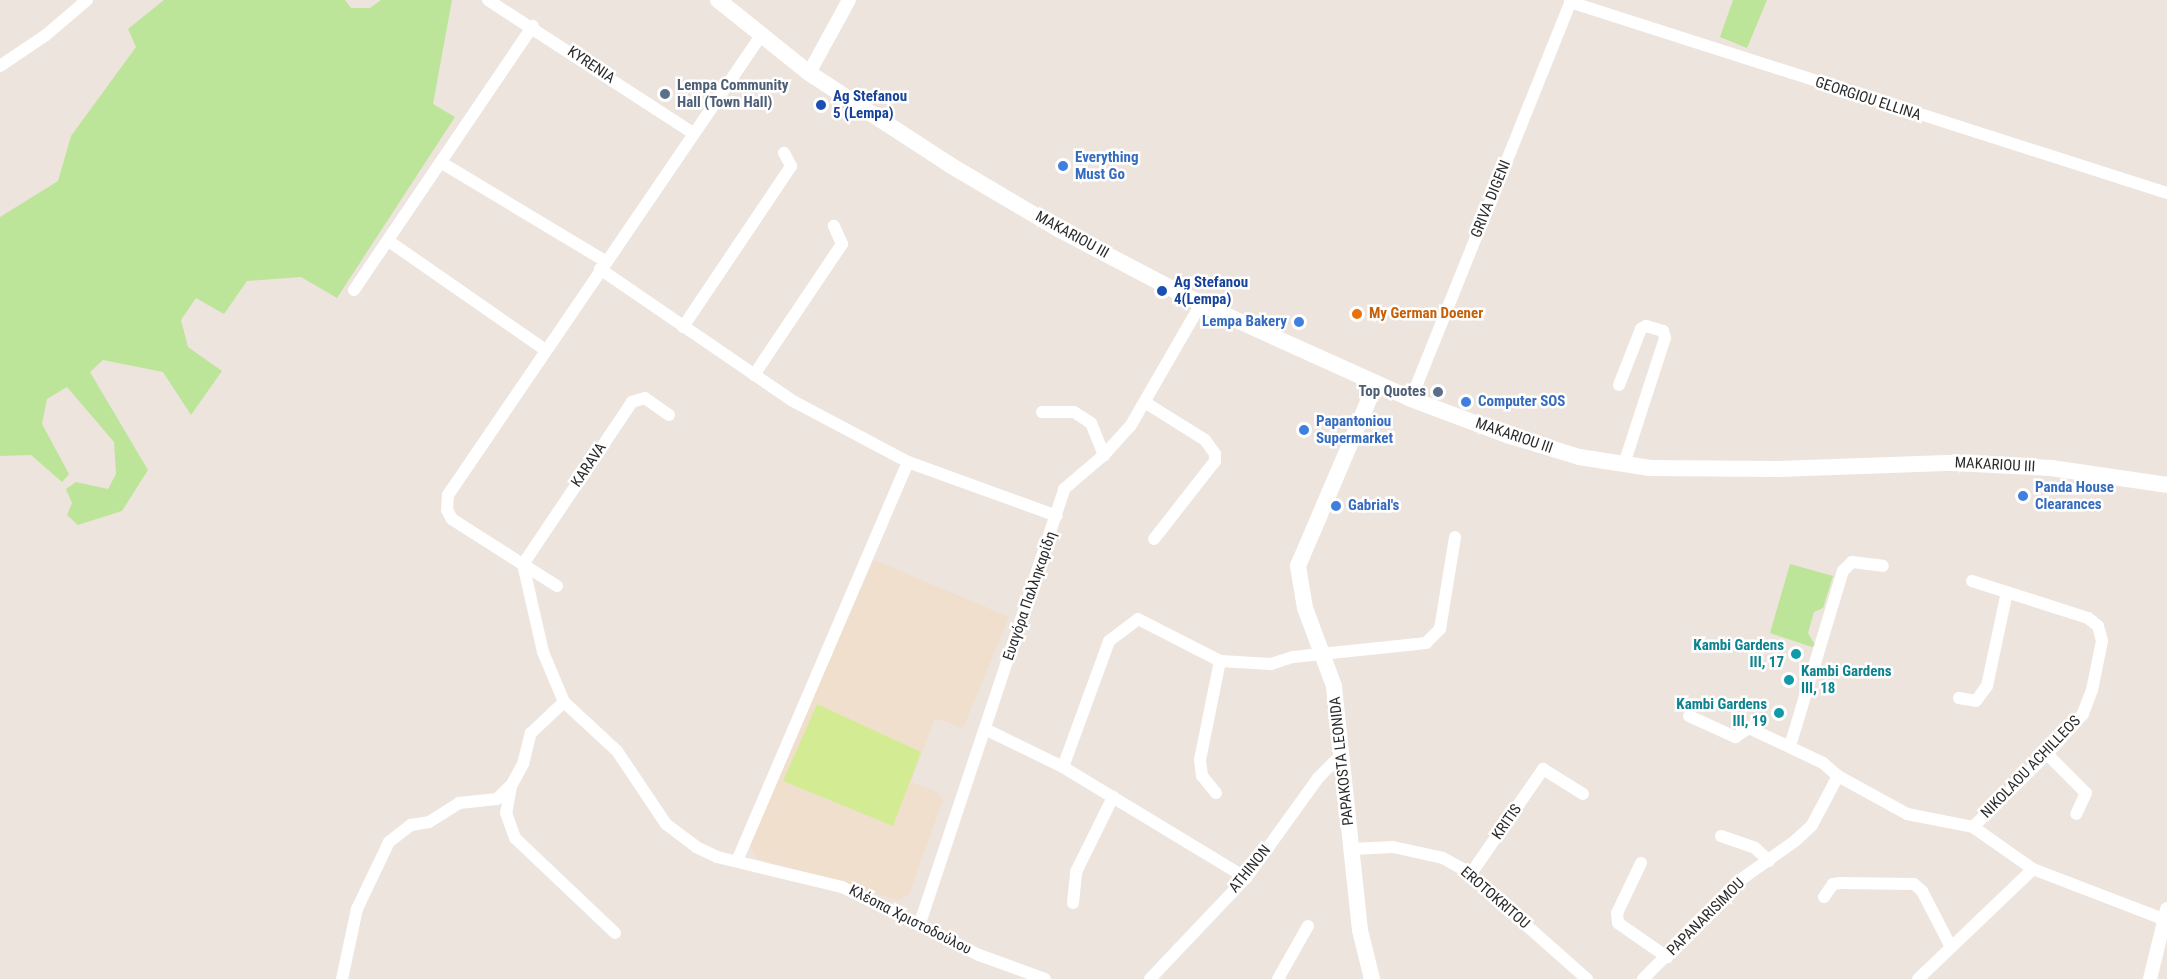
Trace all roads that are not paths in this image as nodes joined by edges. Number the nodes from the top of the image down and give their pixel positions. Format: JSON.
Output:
{"nodes":[{"id":1,"x":87,"y":0,"type":"edge"},
{"id":2,"x":488,"y":0,"type":"edge"},
{"id":3,"x":718,"y":0,"type":"edge"},
{"id":4,"x":849,"y":0,"type":"edge"},
{"id":5,"x":1570,"y":1,"type":"edge"},
{"id":6,"x":533,"y":26,"type":"junction"},
{"id":7,"x":760,"y":37,"type":"junction"},
{"id":8,"x":0,"y":66,"type":"edge"},
{"id":9,"x":809,"y":73,"type":"junction"},
{"id":10,"x":693,"y":133,"type":"junction"},
{"id":11,"x":784,"y":153,"type":"dead end"},
{"id":12,"x":442,"y":163,"type":"junction"},
{"id":13,"x":2167,"y":193,"type":"edge"},
{"id":14,"x":834,"y":226,"type":"dead end"},
{"id":15,"x":390,"y":242,"type":"junction"},
{"id":16,"x":602,"y":265,"type":"junction"},
{"id":17,"x":354,"y":290,"type":"dead end"},
{"id":18,"x":1201,"y":304,"type":"junction"},
{"id":19,"x":683,"y":327,"type":"junction"},
{"id":20,"x":544,"y":349,"type":"junction"},
{"id":21,"x":754,"y":375,"type":"junction"},
{"id":22,"x":1376,"y":383,"type":"junction"},
{"id":23,"x":1619,"y":385,"type":"dead end"},
{"id":24,"x":1411,"y":399,"type":"junction"},
{"id":25,"x":1146,"y":403,"type":"junction"},
{"id":26,"x":1042,"y":412,"type":"dead end"},
{"id":27,"x":669,"y":415,"type":"dead end"},
{"id":28,"x":1104,"y":455,"type":"junction"},
{"id":29,"x":908,"y":462,"type":"junction"},
{"id":30,"x":1624,"y":464,"type":"junction"},
{"id":31,"x":2167,"y":485,"type":"edge"},
{"id":32,"x":1057,"y":516,"type":"junction"},
{"id":33,"x":1455,"y":537,"type":"dead end"},
{"id":34,"x":1154,"y":539,"type":"dead end"},
{"id":35,"x":523,"y":564,"type":"junction"},
{"id":36,"x":1883,"y":566,"type":"dead end"},
{"id":37,"x":1972,"y":581,"type":"dead end"},
{"id":38,"x":557,"y":586,"type":"dead end"},
{"id":39,"x":2007,"y":592,"type":"junction"},
{"id":40,"x":1321,"y":654,"type":"junction"},
{"id":41,"x":1220,"y":661,"type":"junction"},
{"id":42,"x":1959,"y":698,"type":"dead end"},
{"id":43,"x":564,"y":702,"type":"junction"},
{"id":44,"x":1689,"y":716,"type":"dead end"},
{"id":45,"x":985,"y":729,"type":"junction"},
{"id":46,"x":1790,"y":746,"type":"junction"},
{"id":47,"x":1342,"y":753,"type":"junction"},
{"id":48,"x":2048,"y":754,"type":"junction"},
{"id":49,"x":1062,"y":767,"type":"junction"},
{"id":50,"x":1838,"y":776,"type":"junction"},
{"id":51,"x":512,"y":784,"type":"junction"},
{"id":52,"x":1216,"y":793,"type":"dead end"},
{"id":53,"x":1583,"y":794,"type":"dead end"},
{"id":54,"x":1113,"y":797,"type":"junction"},
{"id":55,"x":2076,"y":814,"type":"dead end"},
{"id":56,"x":1973,"y":827,"type":"junction"},
{"id":57,"x":1721,"y":836,"type":"dead end"},
{"id":58,"x":1352,"y":849,"type":"junction"},
{"id":59,"x":737,"y":861,"type":"junction"},
{"id":60,"x":1769,"y":861,"type":"junction"},
{"id":61,"x":1641,"y":863,"type":"dead end"},
{"id":62,"x":2033,"y":869,"type":"junction"},
{"id":63,"x":1470,"y":875,"type":"junction"},
{"id":64,"x":1246,"y":878,"type":"junction"},
{"id":65,"x":1824,"y":897,"type":"dead end"},
{"id":66,"x":1073,"y":903,"type":"dead end"},
{"id":67,"x":2165,"y":914,"type":"edge"},
{"id":68,"x":920,"y":923,"type":"junction"},
{"id":69,"x":1308,"y":926,"type":"dead end"},
{"id":70,"x":615,"y":933,"type":"dead end"},
{"id":71,"x":1950,"y":945,"type":"junction"},
{"id":72,"x":1667,"y":957,"type":"junction"},
{"id":73,"x":342,"y":979,"type":"edge"},
{"id":74,"x":1045,"y":979,"type":"edge"},
{"id":75,"x":1150,"y":979,"type":"edge"},
{"id":76,"x":1278,"y":979,"type":"edge"},
{"id":77,"x":1372,"y":979,"type":"edge"},
{"id":78,"x":1587,"y":979,"type":"edge"},
{"id":79,"x":1643,"y":979,"type":"edge"},
{"id":80,"x":1918,"y":979,"type":"edge"},
{"id":81,"x":2150,"y":979,"type":"edge"}],
"edges":[{"from":1,"to":8,"type":"street"},
{"from":2,"to":6,"type":"street","name":"KYRENIA"},
{"from":3,"to":7,"type":"main road","name":"MAKARIOU III"},
{"from":4,"to":9,"type":"street"},
{"from":5,"to":13,"type":"street","name":"GEORGIOU ELLINA"},
{"from":5,"to":24,"type":"street","name":"GRIVA DIGENI"},
{"from":6,"to":10,"type":"street","name":"KYRENIA"},
{"from":6,"to":12,"type":"street"},
{"from":7,"to":9,"type":"main road","name":"MAKARIOU III"},
{"from":7,"to":10,"type":"street"},
{"from":9,"to":18,"type":"main road","name":"MAKARIOU III"},
{"from":10,"to":16,"type":"street"},
{"from":11,"to":19,"type":"street"},
{"from":12,"to":15,"type":"street"},
{"from":12,"to":16,"type":"street"},
{"from":14,"to":21,"type":"street"},
{"from":15,"to":17,"type":"street"},
{"from":15,"to":20,"type":"street"},
{"from":16,"to":19,"type":"street"},
{"from":16,"to":20,"type":"street"},
{"from":18,"to":22,"type":"main road","name":"MAKARIOU III"},
{"from":18,"to":25,"type":"street","name":"Ευαγόρα Παλληκαρίδη"},
{"from":19,"to":21,"type":"street"},
{"from":20,"to":35,"type":"street"},
{"from":21,"to":29,"type":"street"},
{"from":22,"to":24,"type":"main road","name":"MAKARIOU III"},
{"from":22,"to":40,"type":"main road","name":"PAPAKOSTA LEONIDA"},
{"from":23,"to":30,"type":"street"},
{"from":24,"to":30,"type":"main road","name":"MAKARIOU III"},
{"from":25,"to":28,"type":"street","name":"Ευαγόρα Παλληκαρίδη"},
{"from":25,"to":34,"type":"street"},
{"from":26,"to":28,"type":"street"},
{"from":27,"to":35,"type":"street","name":"KARAVA"},
{"from":28,"to":32,"type":"street","name":"Ευαγόρα Παλληκαρίδη"},
{"from":29,"to":32,"type":"street"},
{"from":29,"to":59,"type":"street"},
{"from":30,"to":31,"type":"main road","name":"MAKARIOU III"},
{"from":32,"to":45,"type":"street","name":"Ευαγόρα Παλληκαρίδη"},
{"from":33,"to":40,"type":"street"},
{"from":35,"to":38,"type":"street"},
{"from":35,"to":43,"type":"street"},
{"from":36,"to":46,"type":"street"},
{"from":37,"to":39,"type":"street","name":"NIKOLAOU ACHILLEOS"},
{"from":39,"to":42,"type":"street"},
{"from":39,"to":48,"type":"street","name":"NIKOLAOU ACHILLEOS"},
{"from":40,"to":41,"type":"street"},
{"from":40,"to":47,"type":"main road","name":"PAPAKOSTA LEONIDA"},
{"from":41,"to":49,"type":"street"},
{"from":41,"to":52,"type":"street"},
{"from":43,"to":51,"type":"street"},
{"from":43,"to":59,"type":"street","name":"Κλέοπα Χριστοδούλου"},
{"from":44,"to":46,"type":"street"},
{"from":45,"to":49,"type":"street"},
{"from":45,"to":68,"type":"street","name":"Ευαγόρα Παλληκαρίδη"},
{"from":46,"to":50,"type":"street"},
{"from":47,"to":58,"type":"main road","name":"PAPAKOSTA LEONIDA"},
{"from":47,"to":64,"type":"street","name":"ATHINON"},
{"from":48,"to":55,"type":"street"},
{"from":48,"to":56,"type":"street","name":"NIKOLAOU ACHILLEOS"},
{"from":49,"to":54,"type":"street"},
{"from":50,"to":56,"type":"street"},
{"from":50,"to":60,"type":"street","name":"PAPANARISIMOU"},
{"from":51,"to":70,"type":"street"},
{"from":51,"to":73,"type":"street"},
{"from":53,"to":63,"type":"street","name":"KRITIS"},
{"from":54,"to":64,"type":"street"},
{"from":54,"to":66,"type":"street"},
{"from":56,"to":62,"type":"street"},
{"from":57,"to":60,"type":"street"},
{"from":58,"to":63,"type":"street","name":"EROTOKRITOU"},
{"from":58,"to":77,"type":"main road","name":"PAPAKOSTA LEONIDA"},
{"from":59,"to":68,"type":"street","name":"Κλέοπα Χριστοδούλου"},
{"from":60,"to":72,"type":"street","name":"PAPANARISIMOU"},
{"from":61,"to":72,"type":"street"},
{"from":62,"to":67,"type":"street"},
{"from":62,"to":71,"type":"street"},
{"from":63,"to":78,"type":"street","name":"EROTOKRITOU"},
{"from":64,"to":75,"type":"street","name":"ATHINON"},
{"from":65,"to":71,"type":"street"},
{"from":67,"to":81,"type":"street"},
{"from":68,"to":74,"type":"street","name":"Κλέοπα Χριστοδούλου"},
{"from":69,"to":76,"type":"street"},
{"from":71,"to":80,"type":"street"},
{"from":72,"to":79,"type":"street","name":"PAPANARISIMOU"}]}
